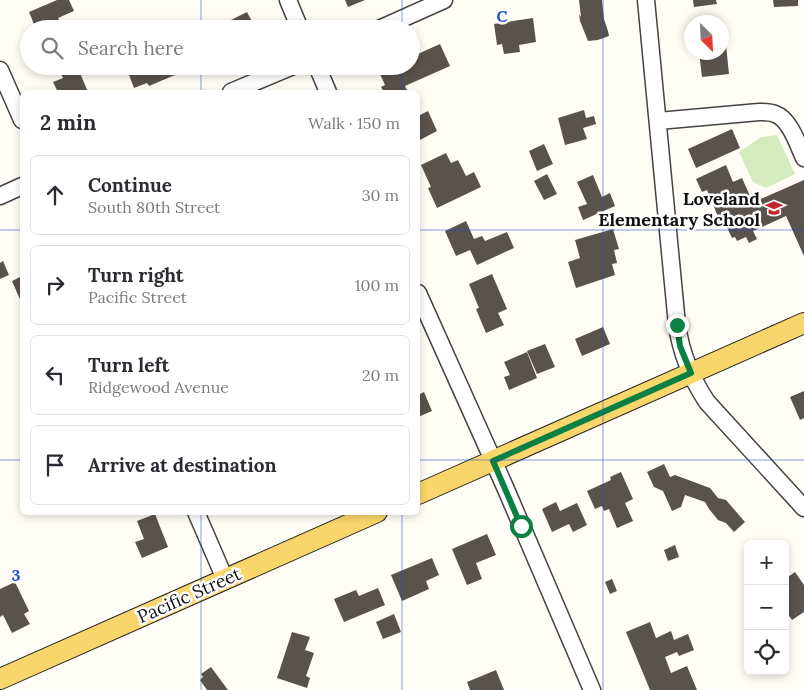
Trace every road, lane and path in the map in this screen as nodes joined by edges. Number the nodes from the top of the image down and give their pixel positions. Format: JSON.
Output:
{"nodes":[{"id":1,"x":288,"y":0,"type":"edge"},
{"id":2,"x":444,"y":0,"type":"edge"},
{"id":3,"x":646,"y":0,"type":"edge"},
{"id":4,"x":296,"y":20,"type":"edge"},
{"id":5,"x":399,"y":20,"type":"edge"},
{"id":6,"x":0,"y":70,"type":"edge"},
{"id":7,"x":272,"y":75,"type":"edge"},
{"id":8,"x":321,"y":75,"type":"edge"},
{"id":9,"x":236,"y":90,"type":"edge"},
{"id":10,"x":327,"y":90,"type":"edge"},
{"id":11,"x":20,"y":115,"type":"edge"},
{"id":12,"x":658,"y":122,"type":"junction"},
{"id":13,"x":804,"y":158,"type":"edge"},
{"id":14,"x":20,"y":187,"type":"edge"},
{"id":15,"x":0,"y":196,"type":"edge"},
{"id":16,"x":420,"y":297,"type":"edge"},
{"id":17,"x":804,"y":323,"type":"edge"},
{"id":18,"x":691,"y":373,"type":"junction"},
{"id":19,"x":493,"y":461,"type":"junction"},
{"id":20,"x":420,"y":493,"type":"edge"},
{"id":21,"x":804,"y":508,"type":"edge"},
{"id":22,"x":197,"y":515,"type":"edge"},
{"id":23,"x":370,"y":515,"type":"edge"},
{"id":24,"x":225,"y":579,"type":"junction"},
{"id":25,"x":0,"y":678,"type":"edge"},
{"id":26,"x":592,"y":690,"type":"edge"}],
"edges":[{"from":1,"to":4,"type":"street"},
{"from":2,"to":5,"type":"street"},
{"from":3,"to":12,"type":"street"},
{"from":6,"to":11,"type":"street"},
{"from":7,"to":9,"type":"street"},
{"from":8,"to":10,"type":"street"},
{"from":12,"to":13,"type":"street"},
{"from":12,"to":18,"type":"street"},
{"from":14,"to":15,"type":"street"},
{"from":16,"to":19,"type":"street"},
{"from":17,"to":18,"type":"main road"},
{"from":18,"to":19,"type":"main road"},
{"from":18,"to":21,"type":"street"},
{"from":19,"to":20,"type":"main road"},
{"from":19,"to":26,"type":"street"},
{"from":22,"to":24,"type":"street"},
{"from":23,"to":24,"type":"main road","name":"Pacific Street"},
{"from":24,"to":25,"type":"main road","name":"Pacific Street"}]}
